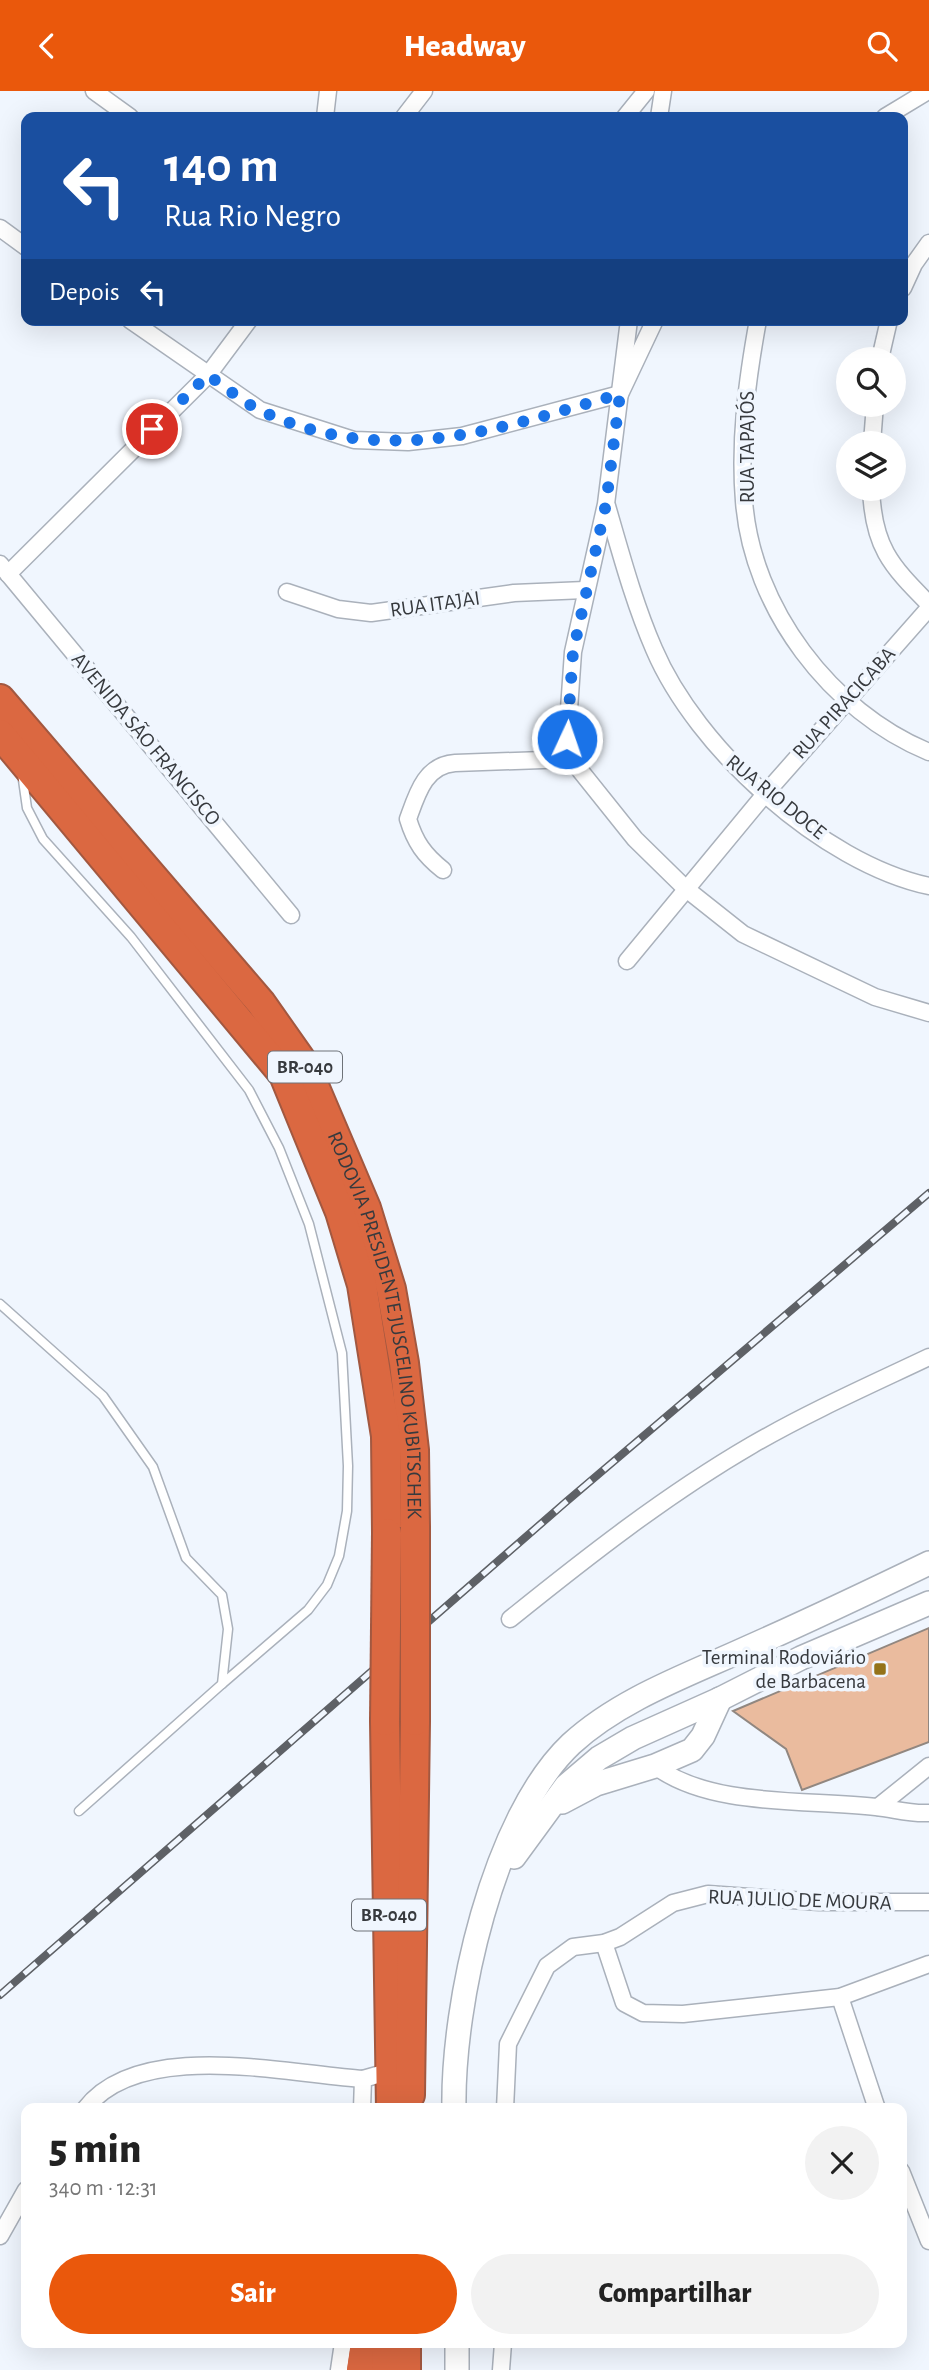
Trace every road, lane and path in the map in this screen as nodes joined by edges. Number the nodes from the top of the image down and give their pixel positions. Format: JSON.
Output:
{"nodes":[{"id":1,"x":94,"y":91,"type":"edge"},
{"id":2,"x":328,"y":91,"type":"edge"},
{"id":3,"x":424,"y":91,"type":"edge"},
{"id":4,"x":646,"y":91,"type":"edge"},
{"id":5,"x":663,"y":91,"type":"edge"},
{"id":6,"x":928,"y":91,"type":"edge"},
{"id":7,"x":124,"y":112,"type":"edge"},
{"id":8,"x":326,"y":112,"type":"edge"},
{"id":9,"x":408,"y":112,"type":"edge"},
{"id":10,"x":629,"y":112,"type":"edge"},
{"id":11,"x":660,"y":112,"type":"edge"},
{"id":12,"x":893,"y":112,"type":"edge"},
{"id":13,"x":0,"y":229,"type":"edge"},
{"id":14,"x":929,"y":243,"type":"edge"},
{"id":15,"x":21,"y":244,"type":"edge"},
{"id":16,"x":908,"y":277,"type":"edge"},
{"id":17,"x":139,"y":326,"type":"edge"},
{"id":18,"x":245,"y":326,"type":"edge"},
{"id":19,"x":628,"y":326,"type":"edge"},
{"id":20,"x":652,"y":326,"type":"edge"},
{"id":21,"x":757,"y":326,"type":"edge"},
{"id":22,"x":888,"y":326,"type":"edge"},
{"id":23,"x":883,"y":347,"type":"edge"},
{"id":24,"x":208,"y":375,"type":"junction"},
{"id":25,"x":620,"y":394,"type":"junction"},
{"id":26,"x":872,"y":501,"type":"edge"},
{"id":27,"x":606,"y":504,"type":"junction"},
{"id":28,"x":4,"y":569,"type":"edge"},
{"id":29,"x":585,"y":590,"type":"junction"},
{"id":30,"x":287,"y":592,"type":"dead end"},
{"id":31,"x":929,"y":606,"type":"edge"},
{"id":32,"x":0,"y":699,"type":"edge"},
{"id":33,"x":846,"y":700,"type":"junction"},
{"id":34,"x":0,"y":734,"type":"edge"},
{"id":35,"x":929,"y":752,"type":"edge"},
{"id":36,"x":21,"y":759,"type":"junction"},
{"id":37,"x":571,"y":759,"type":"junction"},
{"id":38,"x":765,"y":794,"type":"junction"},
{"id":39,"x":443,"y":870,"type":"dead end"},
{"id":40,"x":929,"y":886,"type":"edge"},
{"id":41,"x":685,"y":888,"type":"junction"},
{"id":42,"x":291,"y":915,"type":"dead end"},
{"id":43,"x":627,"y":961,"type":"dead end"},
{"id":44,"x":929,"y":1013,"type":"edge"},
{"id":45,"x":0,"y":1304,"type":"edge"},
{"id":46,"x":929,"y":1357,"type":"edge"},
{"id":47,"x":929,"y":1563,"type":"edge"},
{"id":48,"x":929,"y":1603,"type":"edge"},
{"id":49,"x":510,"y":1619,"type":"dead end"},
{"id":50,"x":222,"y":1684,"type":"junction"},
{"id":51,"x":643,"y":1696,"type":"junction"},
{"id":52,"x":720,"y":1699,"type":"junction"},
{"id":53,"x":633,"y":1738,"type":"junction"},
{"id":54,"x":655,"y":1766,"type":"junction"},
{"id":55,"x":929,"y":1766,"type":"edge"},
{"id":56,"x":878,"y":1807,"type":"junction"},
{"id":57,"x":547,"y":1809,"type":"junction"},
{"id":58,"x":79,"y":1811,"type":"dead end"},
{"id":59,"x":929,"y":1813,"type":"edge"},
{"id":60,"x":929,"y":1902,"type":"edge"},
{"id":61,"x":479,"y":1921,"type":"junction"},
{"id":62,"x":604,"y":1943,"type":"junction"},
{"id":63,"x":929,"y":1964,"type":"edge"},
{"id":64,"x":840,"y":1997,"type":"junction"},
{"id":65,"x":391,"y":2071,"type":"junction"},
{"id":66,"x":363,"y":2079,"type":"junction"},
{"id":67,"x":90,"y":2103,"type":"edge"},
{"id":68,"x":362,"y":2103,"type":"edge"},
{"id":69,"x":391,"y":2103,"type":"edge"},
{"id":70,"x":410,"y":2103,"type":"edge"},
{"id":71,"x":455,"y":2103,"type":"edge"},
{"id":72,"x":505,"y":2103,"type":"edge"},
{"id":73,"x":875,"y":2103,"type":"edge"},
{"id":74,"x":907,"y":2186,"type":"edge"},
{"id":75,"x":21,"y":2199,"type":"edge"},
{"id":76,"x":0,"y":2236,"type":"edge"},
{"id":77,"x":929,"y":2241,"type":"edge"},
{"id":78,"x":342,"y":2348,"type":"edge"},
{"id":79,"x":364,"y":2348,"type":"edge"},
{"id":80,"x":387,"y":2348,"type":"edge"},
{"id":81,"x":406,"y":2348,"type":"edge"},
{"id":82,"x":457,"y":2348,"type":"edge"},
{"id":83,"x":503,"y":2348,"type":"edge"},
{"id":84,"x":339,"y":2370,"type":"edge"},
{"id":85,"x":361,"y":2370,"type":"edge"},
{"id":86,"x":386,"y":2370,"type":"edge"},
{"id":87,"x":406,"y":2370,"type":"edge"},
{"id":88,"x":457,"y":2370,"type":"edge"},
{"id":89,"x":501,"y":2370,"type":"edge"}],
"edges":[{"from":1,"to":7,"type":"street"},
{"from":2,"to":8,"type":"street"},
{"from":3,"to":9,"type":"street"},
{"from":4,"to":10,"type":"street"},
{"from":5,"to":11,"type":"street"},
{"from":6,"to":12,"type":"street"},
{"from":13,"to":15,"type":"street"},
{"from":14,"to":16,"type":"street"},
{"from":17,"to":24,"type":"street"},
{"from":18,"to":24,"type":"street"},
{"from":19,"to":25,"type":"street"},
{"from":20,"to":25,"type":"street"},
{"from":21,"to":33,"type":"street","name":"RUA TAPAJÓS"},
{"from":22,"to":23,"type":"street"},
{"from":24,"to":25,"type":"street"},
{"from":24,"to":28,"type":"street"},
{"from":25,"to":27,"type":"street"},
{"from":26,"to":31,"type":"street"},
{"from":27,"to":29,"type":"street"},
{"from":27,"to":38,"type":"street","name":"RUA RIO DOCE"},
{"from":28,"to":42,"type":"street","name":"AVENIDA SÃO FRANCISCO"},
{"from":29,"to":30,"type":"street","name":"RUA ITAJAI"},
{"from":29,"to":37,"type":"street"},
{"from":31,"to":33,"type":"street","name":"RUA PIRACICABA"},
{"from":32,"to":70,"type":"highway","name":"RODOVIA PRESIDENTE JUSCELINO KUBITSCHEK","number":"BR-040","bridge":true},
{"from":33,"to":35,"type":"street","name":"RUA TAPAJÓS"},
{"from":33,"to":38,"type":"street","name":"RUA PIRACICABA"},
{"from":34,"to":36,"type":"highway","name":"RODOVIA PRESIDENTE JUSCELINO KUBITSCHEK","number":"BR-040"},
{"from":36,"to":50,"type":"lane"},
{"from":36,"to":65,"type":"highway","name":"RODOVIA PRESIDENTE JUSCELINO KUBITSCHEK","number":"BR-040","bridge":true},
{"from":37,"to":39,"type":"street"},
{"from":37,"to":41,"type":"street"},
{"from":38,"to":40,"type":"street","name":"RUA RIO DOCE"},
{"from":38,"to":41,"type":"street","name":"RUA PIRACICABA"},
{"from":41,"to":43,"type":"street","name":"RUA PIRACICABA"},
{"from":41,"to":44,"type":"street"},
{"from":45,"to":50,"type":"lane"},
{"from":46,"to":49,"type":"street"},
{"from":47,"to":51,"type":"main road"},
{"from":48,"to":52,"type":"main road"},
{"from":50,"to":58,"type":"lane"},
{"from":51,"to":53,"type":"main road"},
{"from":51,"to":61,"type":"main road"},
{"from":52,"to":53,"type":"main road"},
{"from":52,"to":54,"type":"main road"},
{"from":53,"to":54,"type":"main road"},
{"from":53,"to":57,"type":"main road"},
{"from":54,"to":56,"type":"street"},
{"from":54,"to":57,"type":"main road"},
{"from":55,"to":56,"type":"street"},
{"from":56,"to":59,"type":"street"},
{"from":57,"to":61,"type":"main road"},
{"from":60,"to":62,"type":"street","name":"RUA JULIO DE MOURA"},
{"from":61,"to":71,"type":"main road"},
{"from":62,"to":64,"type":"street"},
{"from":62,"to":72,"type":"street","name":"RUA JULIO DE MOURA"},
{"from":63,"to":64,"type":"street"},
{"from":64,"to":73,"type":"street"},
{"from":65,"to":66,"type":"street"},
{"from":65,"to":69,"type":"highway","name":"RODOVIA PRESIDENTE JUSCELINO KUBITSCHEK","number":"BR-040"},
{"from":66,"to":67,"type":"street"},
{"from":66,"to":68,"type":"street"},
{"from":74,"to":77,"type":"street"},
{"from":75,"to":76,"type":"street"},
{"from":78,"to":84,"type":"street"},
{"from":79,"to":85,"type":"highway"},
{"from":80,"to":86,"type":"highway"},
{"from":81,"to":87,"type":"highway"},
{"from":82,"to":88,"type":"main road"},
{"from":83,"to":89,"type":"street"}]}
